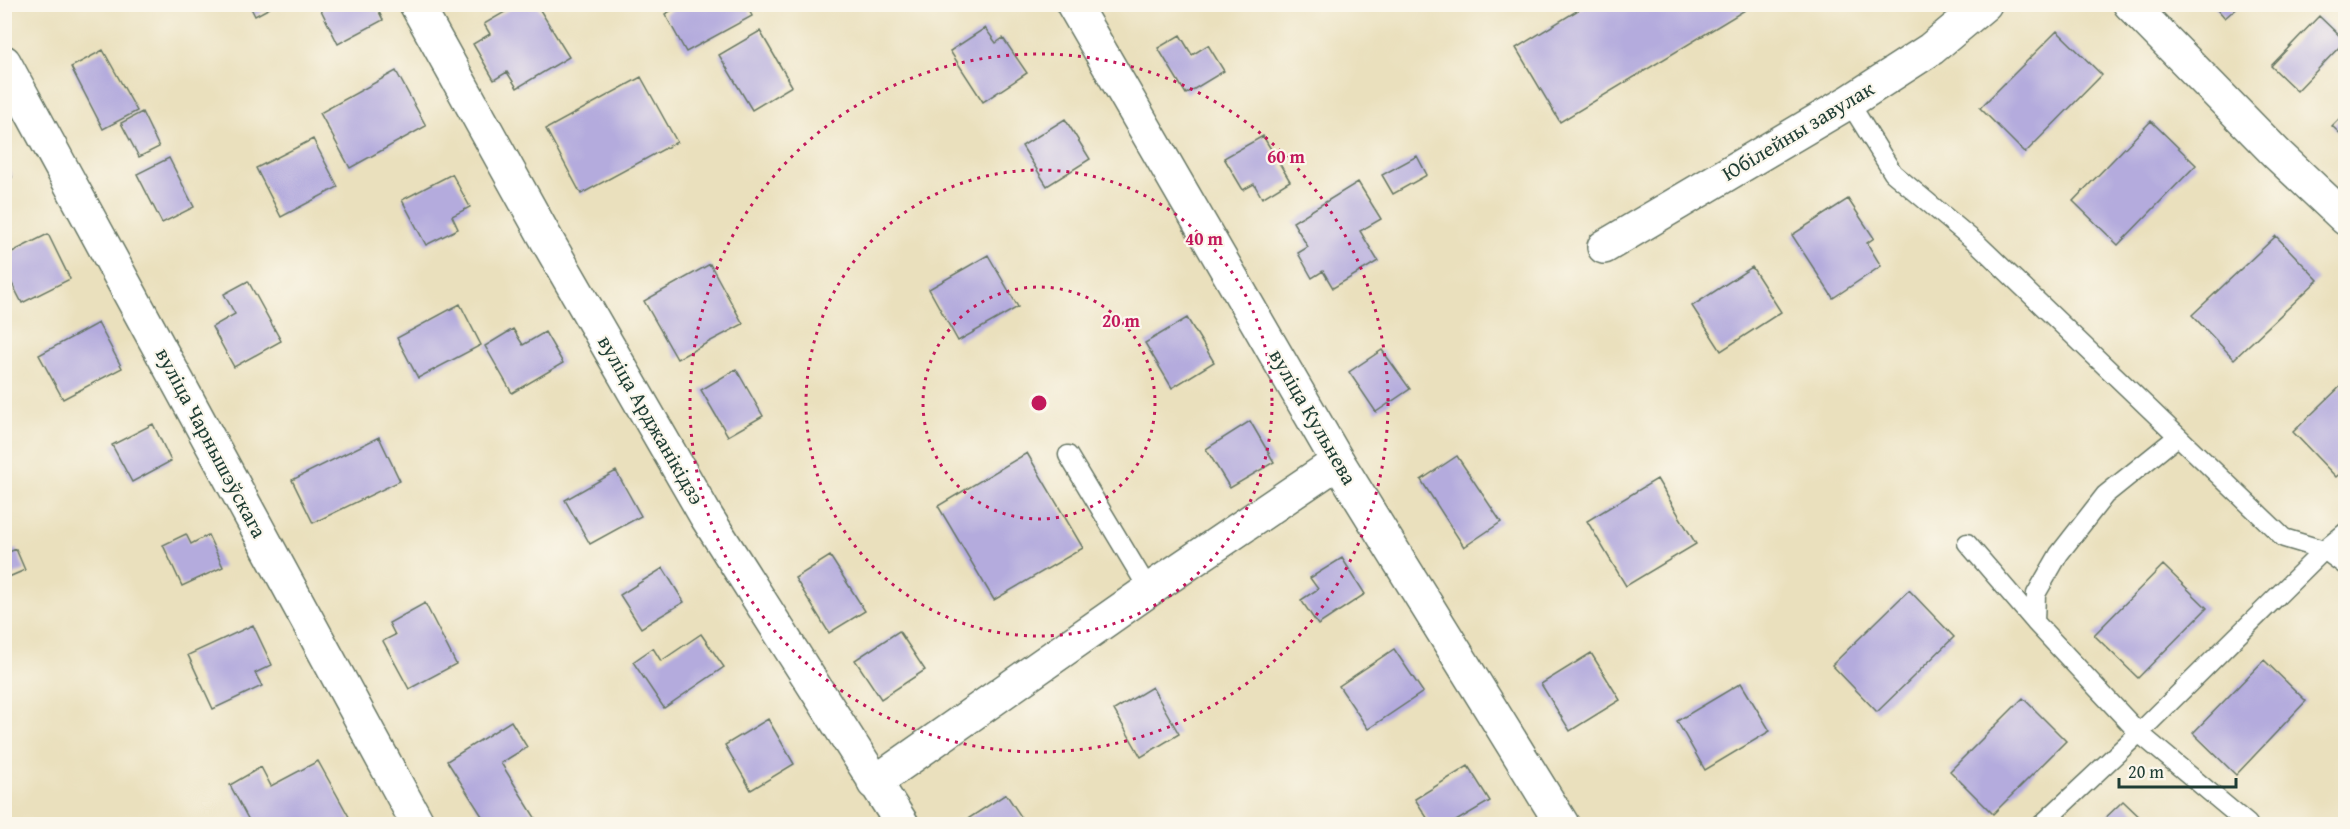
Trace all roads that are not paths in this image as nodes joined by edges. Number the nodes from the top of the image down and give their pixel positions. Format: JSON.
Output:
{"nodes":[{"id":1,"x":416,"y":4,"type":"edge"},
{"id":2,"x":1073,"y":4,"type":"edge"},
{"id":3,"x":1984,"y":4,"type":"edge"},
{"id":4,"x":2130,"y":4,"type":"edge"},
{"id":5,"x":4,"y":62,"type":"edge"},
{"id":6,"x":1849,"y":102,"type":"junction"},
{"id":7,"x":2346,"y":219,"type":"edge"},
{"id":8,"x":1604,"y":247,"type":"dead end"},
{"id":9,"x":2177,"y":437,"type":"junction"},
{"id":10,"x":1068,"y":455,"type":"dead end"},
{"id":11,"x":1338,"y":462,"type":"junction"},
{"id":12,"x":2346,"y":532,"type":"edge"},
{"id":13,"x":1968,"y":543,"type":"dead end"},
{"id":14,"x":2324,"y":550,"type":"junction"},
{"id":15,"x":2346,"y":566,"type":"edge"},
{"id":16,"x":1149,"y":590,"type":"junction"},
{"id":17,"x":2035,"y":622,"type":"junction"},
{"id":18,"x":2139,"y":733,"type":"junction"},
{"id":19,"x":874,"y":783,"type":"junction"},
{"id":20,"x":418,"y":825,"type":"edge"},
{"id":21,"x":902,"y":825,"type":"edge"},
{"id":22,"x":1562,"y":825,"type":"edge"},
{"id":23,"x":2042,"y":825,"type":"edge"},
{"id":24,"x":2248,"y":825,"type":"edge"}],
"edges":[{"from":1,"to":19,"type":"street","name":"вуліца Арджанікідзэ"},
{"from":2,"to":11,"type":"street","name":"вуліца Кульнева"},
{"from":3,"to":6,"type":"street","name":"Юбілейны завулак"},
{"from":4,"to":7,"type":"street"},
{"from":5,"to":20,"type":"street","name":"вуліца Чарнышэўскага"},
{"from":6,"to":8,"type":"street","name":"Юбілейны завулак"},
{"from":6,"to":9,"type":"lane"},
{"from":9,"to":14,"type":"lane"},
{"from":9,"to":17,"type":"lane"},
{"from":10,"to":16,"type":"lane"},
{"from":11,"to":16,"type":"street"},
{"from":11,"to":22,"type":"street","name":"вуліца Кульнева"},
{"from":12,"to":14,"type":"lane"},
{"from":13,"to":17,"type":"lane"},
{"from":14,"to":15,"type":"lane"},
{"from":14,"to":18,"type":"lane"},
{"from":16,"to":19,"type":"street"},
{"from":17,"to":18,"type":"lane"},
{"from":18,"to":23,"type":"lane"},
{"from":18,"to":24,"type":"lane"},
{"from":19,"to":21,"type":"street","name":"вуліца Арджанікідзэ"}]}
